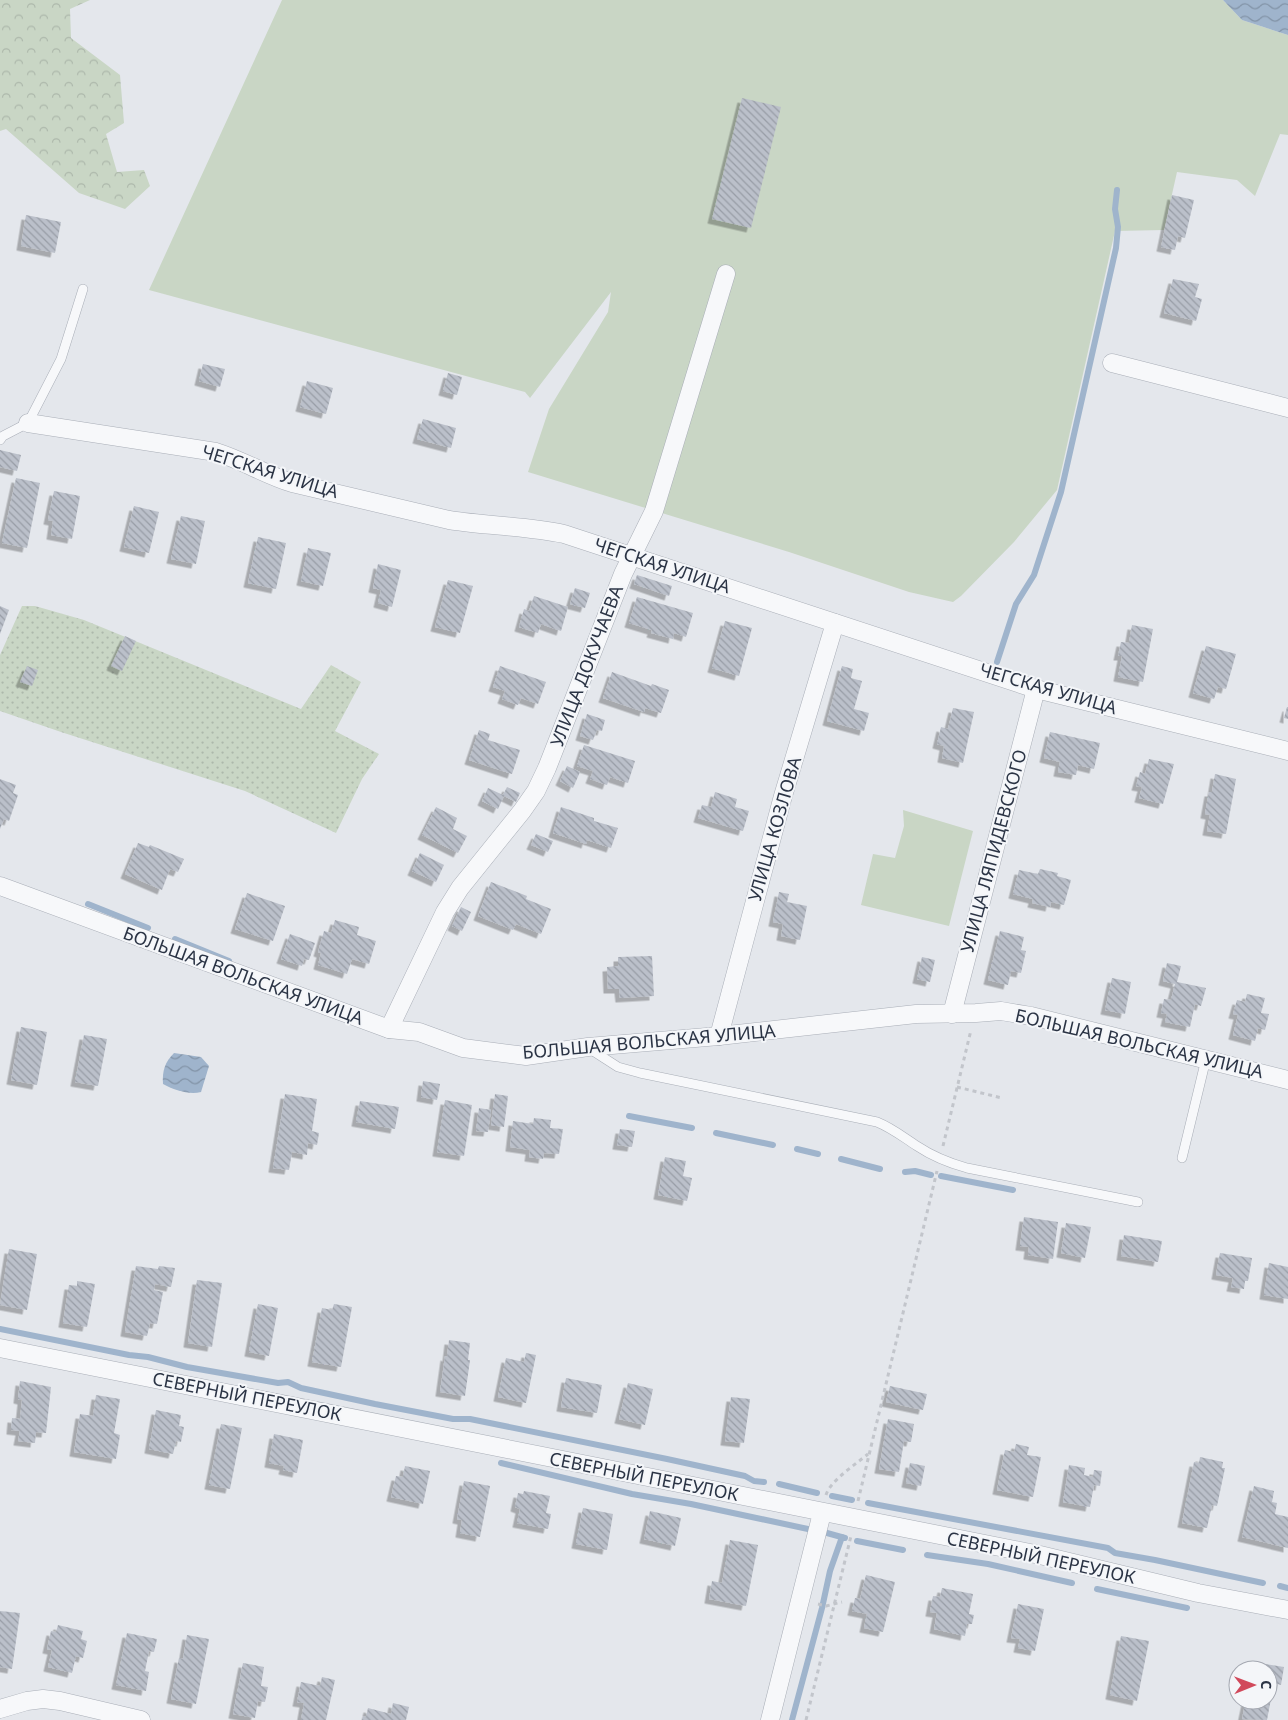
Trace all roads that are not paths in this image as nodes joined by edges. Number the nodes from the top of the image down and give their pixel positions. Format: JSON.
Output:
{"nodes":[{"id":1,"x":726,"y":274,"type":"dead end"},
{"id":2,"x":83,"y":289,"type":"dead end"},
{"id":3,"x":1112,"y":363,"type":"dead end"},
{"id":4,"x":1288,"y":408,"type":"edge"},
{"id":5,"x":28,"y":423,"type":"junction"},
{"id":6,"x":0,"y":440,"type":"edge"},
{"id":7,"x":632,"y":556,"type":"junction"},
{"id":8,"x":835,"y":623,"type":"junction"},
{"id":9,"x":1036,"y":689,"type":"junction"},
{"id":10,"x":1288,"y":751,"type":"edge"},
{"id":11,"x":0,"y":886,"type":"edge"},
{"id":12,"x":952,"y":1014,"type":"junction"},
{"id":13,"x":389,"y":1030,"type":"junction"},
{"id":14,"x":719,"y":1036,"type":"junction"},
{"id":15,"x":588,"y":1047,"type":"junction"},
{"id":16,"x":1206,"y":1059,"type":"junction"},
{"id":17,"x":1288,"y":1080,"type":"edge"},
{"id":18,"x":1182,"y":1158,"type":"dead end"},
{"id":19,"x":1138,"y":1202,"type":"dead end"},
{"id":20,"x":0,"y":1348,"type":"edge"},
{"id":21,"x":822,"y":1512,"type":"junction"},
{"id":22,"x":1288,"y":1610,"type":"edge"},
{"id":23,"x":0,"y":1709,"type":"edge"},
{"id":24,"x":141,"y":1720,"type":"edge"},
{"id":25,"x":770,"y":1720,"type":"edge"}],
"edges":[{"from":1,"to":7,"type":"street","name":"УЛИЦА ДОКУЧАЕВА"},
{"from":2,"to":5,"type":"lane"},
{"from":3,"to":4,"type":"street"},
{"from":5,"to":6,"type":"lane"},
{"from":5,"to":7,"type":"street","name":"ЧЕГСКАЯ УЛИЦА"},
{"from":7,"to":8,"type":"street","name":"ЧЕГСКАЯ УЛИЦА"},
{"from":7,"to":13,"type":"street","name":"УЛИЦА ДОКУЧАЕВА"},
{"from":8,"to":9,"type":"street","name":"ЧЕГСКАЯ УЛИЦА"},
{"from":8,"to":14,"type":"street","name":"УЛИЦА КОЗЛОВА"},
{"from":9,"to":10,"type":"street","name":"ЧЕГСКАЯ УЛИЦА"},
{"from":9,"to":12,"type":"street","name":"УЛИЦА ЛЯПИДЕВСКОГО"},
{"from":11,"to":13,"type":"street","name":"БОЛЬШАЯ ВОЛЬСКАЯ УЛИЦА"},
{"from":12,"to":14,"type":"street","name":"БОЛЬШАЯ ВОЛЬСКАЯ УЛИЦА"},
{"from":12,"to":16,"type":"street","name":"БОЛЬШАЯ ВОЛЬСКАЯ УЛИЦА"},
{"from":13,"to":15,"type":"street","name":"БОЛЬШАЯ ВОЛЬСКАЯ УЛИЦА"},
{"from":14,"to":15,"type":"street","name":"БОЛЬШАЯ ВОЛЬСКАЯ УЛИЦА"},
{"from":15,"to":19,"type":"lane"},
{"from":16,"to":17,"type":"street","name":"БОЛЬШАЯ ВОЛЬСКАЯ УЛИЦА"},
{"from":16,"to":18,"type":"lane"},
{"from":20,"to":21,"type":"street","name":"СЕВЕРНЫЙ ПЕРЕУЛОК"},
{"from":21,"to":22,"type":"street","name":"СЕВЕРНЫЙ ПЕРЕУЛОК"},
{"from":21,"to":25,"type":"street"},
{"from":23,"to":24,"type":"street"}]}
